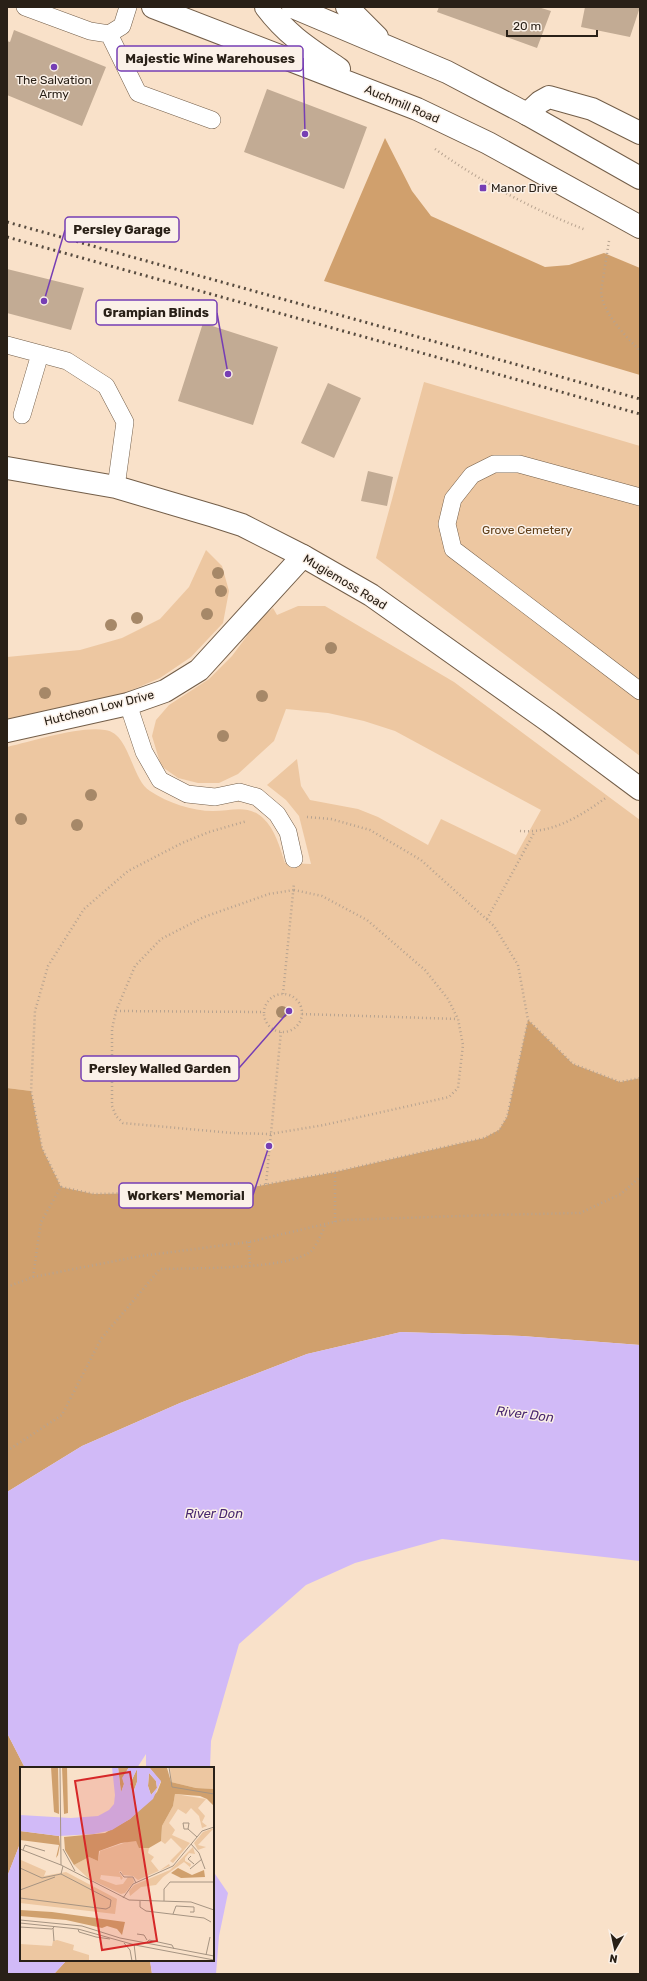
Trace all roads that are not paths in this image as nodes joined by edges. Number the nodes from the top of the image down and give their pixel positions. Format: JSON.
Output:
{"nodes":[{"id":1,"x":25,"y":7,"type":"edge"},
{"id":2,"x":128,"y":7,"type":"edge"},
{"id":3,"x":153,"y":7,"type":"edge"},
{"id":4,"x":266,"y":7,"type":"edge"},
{"id":5,"x":292,"y":7,"type":"edge"},
{"id":6,"x":348,"y":7,"type":"edge"},
{"id":7,"x":109,"y":34,"type":"junction"},
{"id":8,"x":390,"y":47,"type":"junction"},
{"id":9,"x":377,"y":93,"type":"junction"},
{"id":10,"x":527,"y":114,"type":"junction"},
{"id":11,"x":212,"y":120,"type":"dead end"},
{"id":12,"x":640,"y":133,"type":"edge"},
{"id":13,"x":640,"y":178,"type":"edge"},
{"id":14,"x":640,"y":227,"type":"edge"},
{"id":15,"x":7,"y":345,"type":"edge"},
{"id":16,"x":40,"y":354,"type":"junction"},
{"id":17,"x":22,"y":415,"type":"dead end"},
{"id":18,"x":7,"y":468,"type":"edge"},
{"id":19,"x":116,"y":487,"type":"junction"},
{"id":20,"x":640,"y":497,"type":"edge"},
{"id":21,"x":303,"y":556,"type":"junction"},
{"id":22,"x":640,"y":691,"type":"edge"},
{"id":23,"x":128,"y":704,"type":"junction"},
{"id":24,"x":7,"y":731,"type":"edge"},
{"id":25,"x":634,"y":785,"type":"edge"},
{"id":26,"x":294,"y":859,"type":"road end"}],
"edges":[{"from":1,"to":7,"type":"lane"},
{"from":2,"to":7,"type":"lane"},
{"from":3,"to":9,"type":"main road","name":"Auchmill Road"},
{"from":4,"to":9,"type":"main road"},
{"from":5,"to":8,"type":"main road"},
{"from":6,"to":8,"type":"main road"},
{"from":7,"to":11,"type":"lane"},
{"from":8,"to":10,"type":"main road"},
{"from":9,"to":14,"type":"main road","name":"Auchmill Road"},
{"from":10,"to":12,"type":"main road"},
{"from":10,"to":13,"type":"main road"},
{"from":15,"to":16,"type":"lane"},
{"from":16,"to":17,"type":"lane"},
{"from":16,"to":19,"type":"lane"},
{"from":18,"to":19,"type":"main road","name":"Mugiemoss Road"},
{"from":19,"to":21,"type":"main road","name":"Mugiemoss Road"},
{"from":20,"to":22,"type":"lane"},
{"from":21,"to":23,"type":"main road","name":"Hutcheon Low Drive"},
{"from":21,"to":25,"type":"main road","name":"Mugiemoss Road"},
{"from":23,"to":24,"type":"main road","name":"Hutcheon Low Drive"},
{"from":23,"to":26,"type":"lane"}]}
